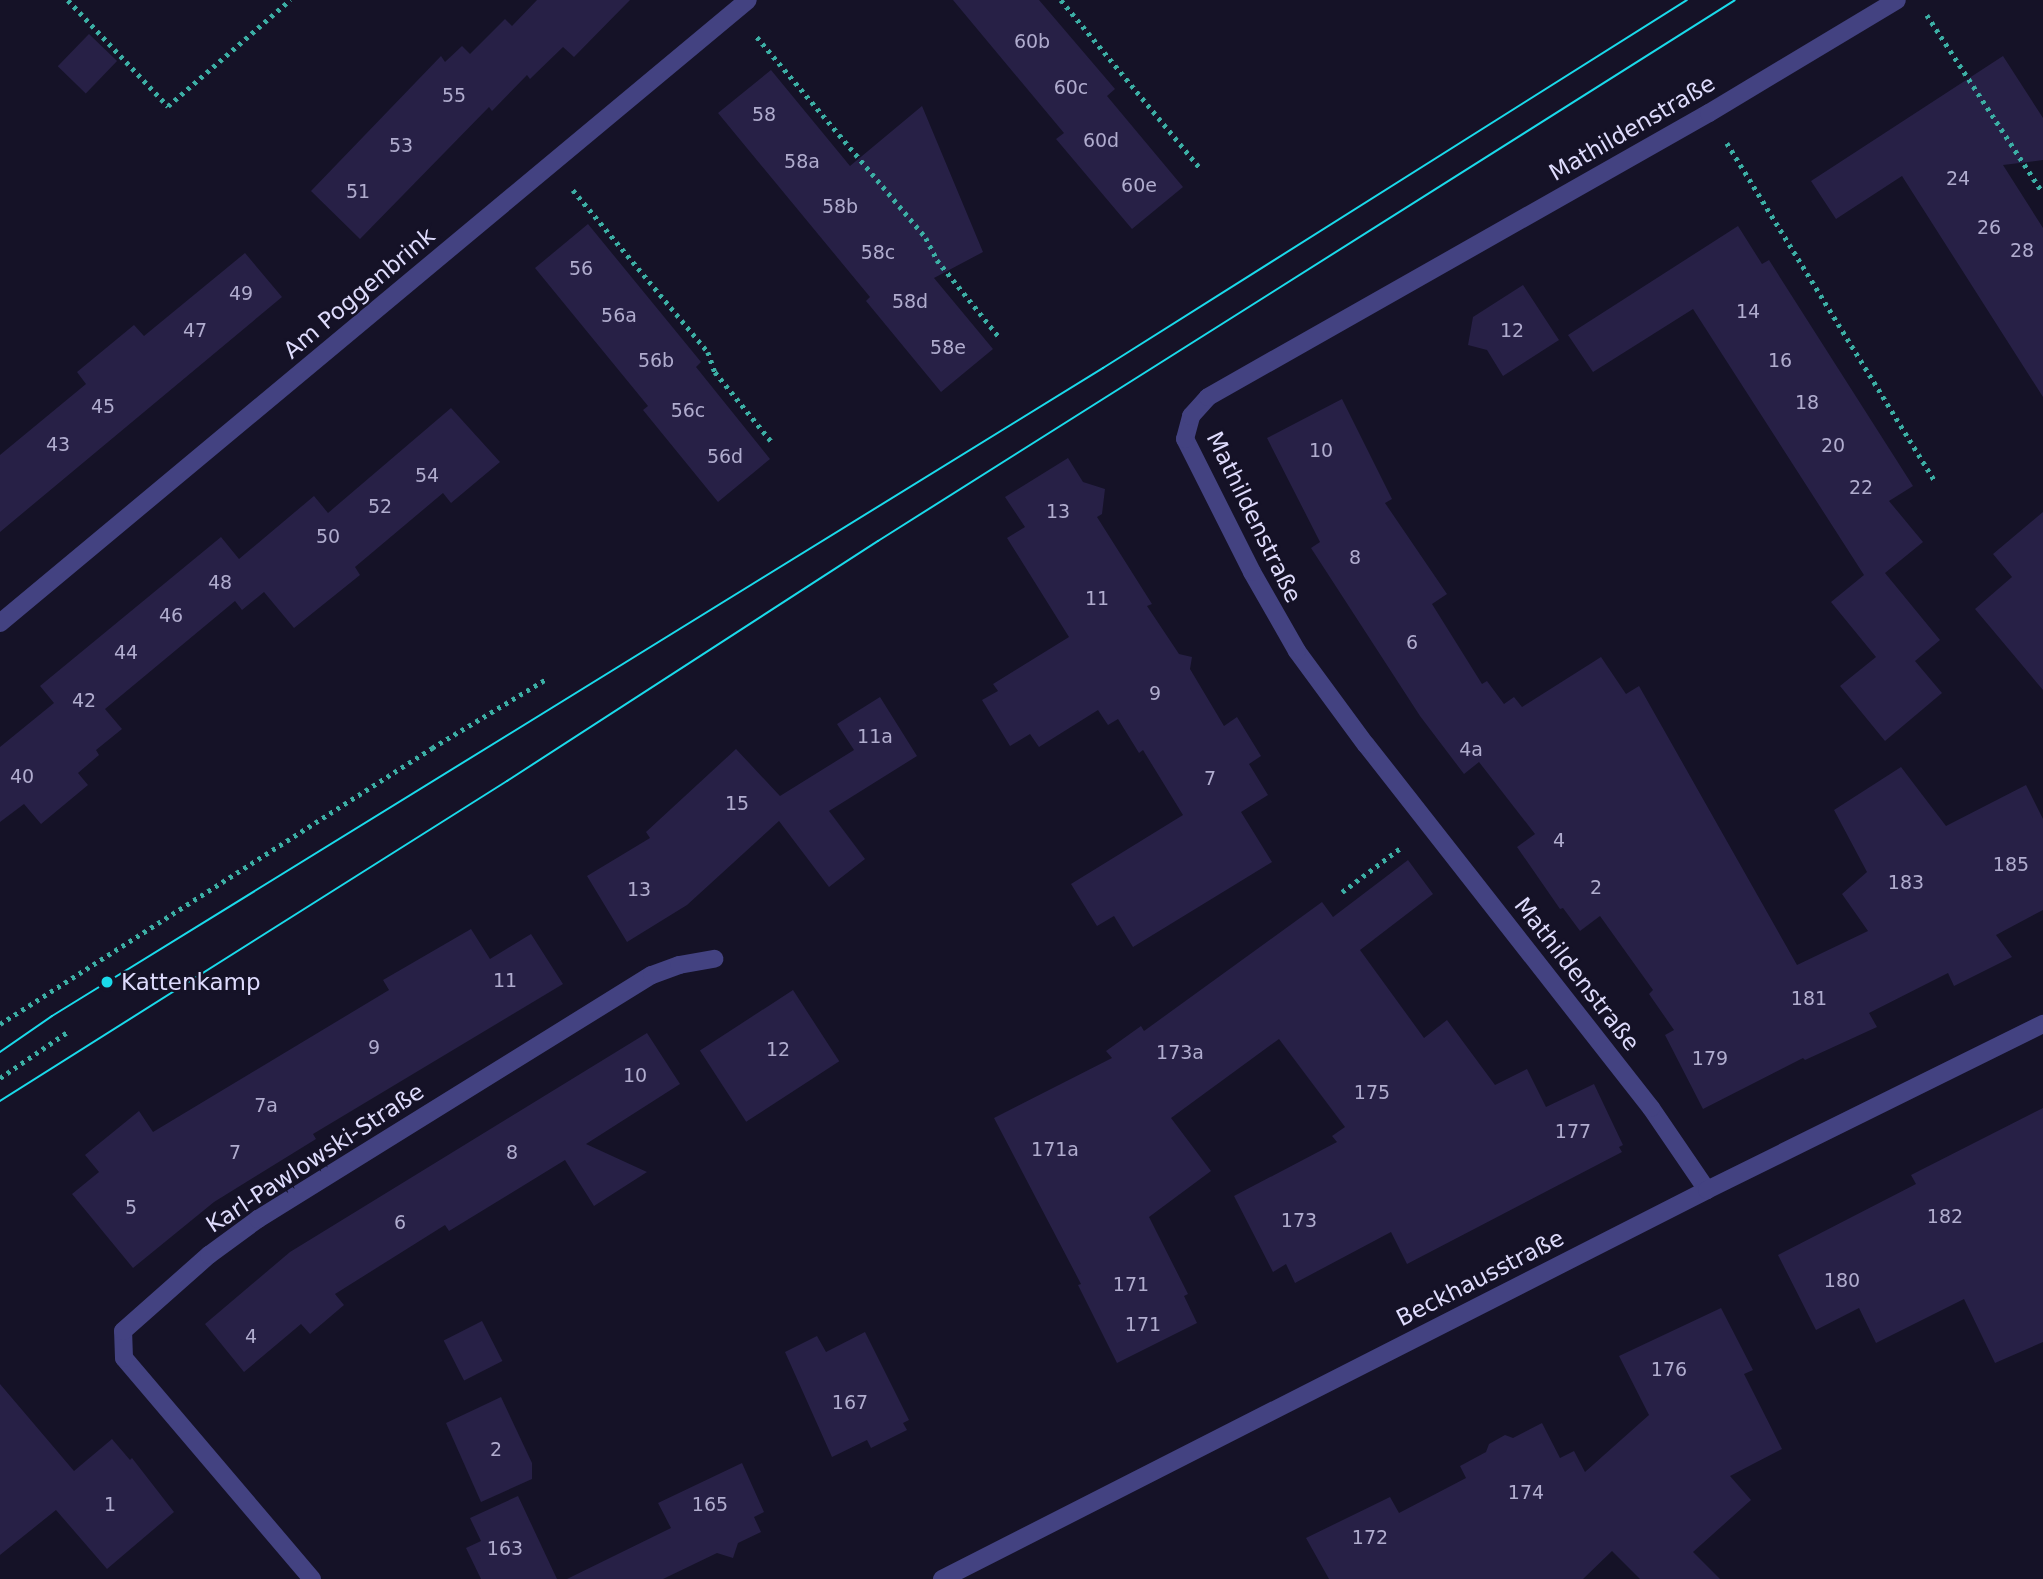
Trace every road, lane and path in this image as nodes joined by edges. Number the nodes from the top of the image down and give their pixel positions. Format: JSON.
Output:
{"nodes":[{"id":1,"x":68,"y":0,"type":"edge"},
{"id":2,"x":290,"y":0,"type":"edge"},
{"id":3,"x":1062,"y":0,"type":"edge"},
{"id":4,"x":1897,"y":0,"type":"edge"},
{"id":5,"x":742,"y":6,"type":"edge"},
{"id":6,"x":1924,"y":11,"type":"dead end"},
{"id":7,"x":1709,"y":113,"type":"junction"},
{"id":8,"x":552,"y":164,"type":"junction"},
{"id":9,"x":1201,"y":169,"type":"dead end"},
{"id":10,"x":2043,"y":194,"type":"edge"},
{"id":11,"x":1000,"y":338,"type":"dead end"},
{"id":12,"x":771,"y":441,"type":"dead end"},
{"id":13,"x":1936,"y":483,"type":"dead end"},
{"id":14,"x":0,"y":623,"type":"edge"},
{"id":15,"x":548,"y":678,"type":"dead end"},
{"id":16,"x":1429,"y":826,"type":"junction"},
{"id":17,"x":1342,"y":892,"type":"dead end"},
{"id":18,"x":715,"y":959,"type":"dead end"},
{"id":19,"x":0,"y":1024,"type":"edge"},
{"id":20,"x":2043,"y":1024,"type":"edge"},
{"id":21,"x":69,"y":1031,"type":"dead end"},
{"id":22,"x":0,"y":1078,"type":"edge"},
{"id":23,"x":1707,"y":1190,"type":"junction"},
{"id":24,"x":312,"y":1579,"type":"edge"},
{"id":25,"x":942,"y":1579,"type":"edge"}],
"edges":[{"from":1,"to":2,"type":"path"},
{"from":3,"to":9,"type":"path"},
{"from":4,"to":7,"type":"street","name":"Mathildenstraße"},
{"from":5,"to":8,"type":"street","name":"Am Poggenbrink"},
{"from":5,"to":11,"type":"path"},
{"from":6,"to":10,"type":"path"},
{"from":7,"to":13,"type":"path"},
{"from":7,"to":16,"type":"street","name":"Mathildenstraße"},
{"from":8,"to":12,"type":"path"},
{"from":8,"to":14,"type":"street","name":"Am Poggenbrink"},
{"from":15,"to":19,"type":"path"},
{"from":16,"to":17,"type":"path"},
{"from":16,"to":23,"type":"street","name":"Mathildenstraße"},
{"from":18,"to":24,"type":"street","name":"Karl-Pawlowski-Straße"},
{"from":20,"to":23,"type":"street","name":"Beckhausstraße"},
{"from":21,"to":22,"type":"path"},
{"from":23,"to":25,"type":"street","name":"Beckhausstraße"}]}
